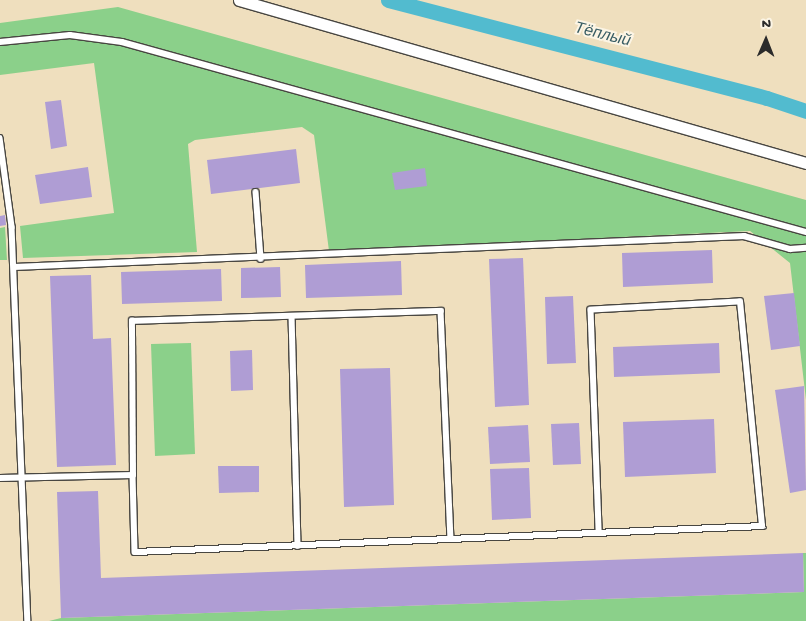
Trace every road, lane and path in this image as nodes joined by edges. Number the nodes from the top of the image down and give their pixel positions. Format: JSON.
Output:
{"nodes":[{"id":1,"x":238,"y":0,"type":"edge"},
{"id":2,"x":0,"y":42,"type":"edge"},
{"id":3,"x":0,"y":138,"type":"edge"},
{"id":4,"x":806,"y":163,"type":"edge"},
{"id":5,"x":256,"y":192,"type":"dead end"},
{"id":6,"x":806,"y":232,"type":"edge"},
{"id":7,"x":806,"y":248,"type":"edge"},
{"id":8,"x":261,"y":259,"type":"junction"},
{"id":9,"x":14,"y":267,"type":"junction"},
{"id":10,"x":292,"y":316,"type":"junction"},
{"id":11,"x":133,"y":475,"type":"junction"},
{"id":12,"x":23,"y":477,"type":"junction"},
{"id":13,"x":0,"y":478,"type":"edge"},
{"id":14,"x":599,"y":533,"type":"junction"},
{"id":15,"x":451,"y":539,"type":"junction"},
{"id":16,"x":298,"y":546,"type":"junction"},
{"id":17,"x":28,"y":621,"type":"edge"}],
"edges":[{"from":1,"to":4,"type":"street"},
{"from":2,"to":6,"type":"lane"},
{"from":3,"to":9,"type":"lane"},
{"from":5,"to":8,"type":"lane"},
{"from":7,"to":8,"type":"lane"},
{"from":8,"to":9,"type":"lane"},
{"from":9,"to":12,"type":"lane"},
{"from":10,"to":11,"type":"lane"},
{"from":10,"to":15,"type":"lane"},
{"from":10,"to":16,"type":"lane"},
{"from":11,"to":12,"type":"lane"},
{"from":11,"to":16,"type":"lane"},
{"from":12,"to":13,"type":"lane"},
{"from":12,"to":17,"type":"lane"},
{"from":14,"to":14,"type":"lane"},
{"from":14,"to":15,"type":"lane"},
{"from":15,"to":16,"type":"lane"}]}
